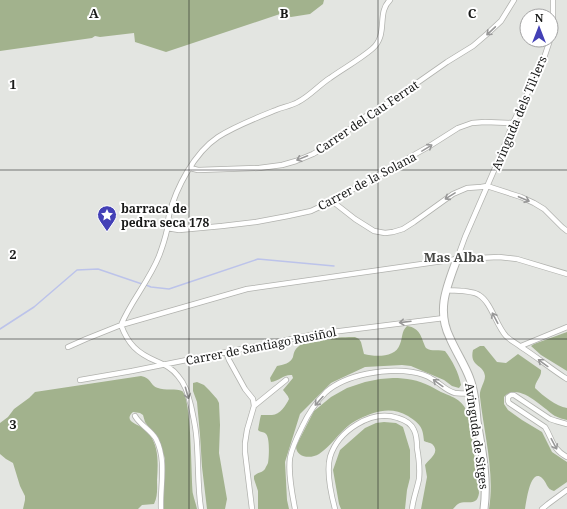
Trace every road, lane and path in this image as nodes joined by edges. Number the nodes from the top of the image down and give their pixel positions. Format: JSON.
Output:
{"nodes":[{"id":1,"x":390,"y":0,"type":"edge"},
{"id":2,"x":514,"y":0,"type":"edge"},
{"id":3,"x":547,"y":48,"type":"edge"},
{"id":4,"x":513,"y":123,"type":"junction"},
{"id":5,"x":190,"y":168,"type":"junction"},
{"id":6,"x":487,"y":186,"type":"junction"},
{"id":7,"x":332,"y":201,"type":"junction"},
{"id":8,"x":167,"y":228,"type":"junction"},
{"id":9,"x":567,"y":231,"type":"edge"},
{"id":10,"x":457,"y":259,"type":"junction"},
{"id":11,"x":567,"y":274,"type":"edge"},
{"id":12,"x":446,"y":290,"type":"junction"},
{"id":13,"x":444,"y":318,"type":"junction"},
{"id":14,"x":121,"y":325,"type":"junction"},
{"id":15,"x":567,"y":327,"type":"edge"},
{"id":16,"x":521,"y":346,"type":"junction"},
{"id":17,"x":68,"y":347,"type":"dead end"},
{"id":18,"x":226,"y":352,"type":"junction"},
{"id":19,"x":163,"y":364,"type":"junction"},
{"id":20,"x":567,"y":379,"type":"edge"},
{"id":21,"x":80,"y":380,"type":"dead end"},
{"id":22,"x":286,"y":380,"type":"dead end"},
{"id":23,"x":474,"y":393,"type":"junction"},
{"id":24,"x":254,"y":406,"type":"junction"},
{"id":25,"x":135,"y":416,"type":"dead end"},
{"id":26,"x":550,"y":419,"type":"junction"},
{"id":27,"x":567,"y":424,"type":"edge"},
{"id":28,"x":545,"y":427,"type":"junction"},
{"id":29,"x":567,"y":457,"type":"edge"},
{"id":30,"x":567,"y":490,"type":"edge"},
{"id":31,"x":161,"y":509,"type":"edge"},
{"id":32,"x":201,"y":509,"type":"edge"},
{"id":33,"x":252,"y":509,"type":"edge"},
{"id":34,"x":295,"y":509,"type":"edge"},
{"id":35,"x":335,"y":509,"type":"edge"},
{"id":36,"x":412,"y":509,"type":"edge"},
{"id":37,"x":484,"y":509,"type":"edge"},
{"id":38,"x":542,"y":509,"type":"edge"}],
"edges":[{"from":1,"to":5,"type":"street"},
{"from":2,"to":5,"type":"street","name":"Carrer del Cau Ferrat","one_way":true},
{"from":3,"to":4,"type":"street","name":"Avinguda dels Til·lers"},
{"from":4,"to":6,"type":"street","name":"Avinguda dels Til·lers"},
{"from":7,"to":4,"type":"street","name":"Carrer de la Solana","one_way":true},
{"from":5,"to":8,"type":"street"},
{"from":6,"to":7,"type":"street","one_way":true},
{"from":6,"to":9,"type":"street","one_way":true},
{"from":6,"to":10,"type":"street","name":"Avinguda de Sitges"},
{"from":7,"to":8,"type":"street","name":"Carrer de la Solana"},
{"from":8,"to":14,"type":"street"},
{"from":10,"to":11,"type":"street"},
{"from":10,"to":12,"type":"street","name":"Avinguda de Sitges"},
{"from":10,"to":14,"type":"street"},
{"from":12,"to":13,"type":"street","name":"Avinguda de Sitges"},
{"from":16,"to":12,"type":"street","one_way":true},
{"from":13,"to":18,"type":"street","name":"Carrer de Santiago Rusiñol","one_way":true},
{"from":13,"to":23,"type":"street","name":"Avinguda de Sitges"},
{"from":14,"to":17,"type":"street"},
{"from":14,"to":19,"type":"street"},
{"from":15,"to":16,"type":"street"},
{"from":20,"to":16,"type":"street","one_way":true},
{"from":18,"to":19,"type":"street","name":"Carrer de Santiago Rusiñol"},
{"from":18,"to":24,"type":"street"},
{"from":19,"to":21,"type":"street","name":"Carrer de Santiago Rusiñol"},
{"from":19,"to":32,"type":"street","one_way":true},
{"from":22,"to":24,"type":"street"},
{"from":23,"to":34,"type":"street","one_way":true},
{"from":23,"to":37,"type":"street","name":"Avinguda de Sitges"},
{"from":24,"to":33,"type":"street"},
{"from":25,"to":31,"type":"street"},
{"from":26,"to":27,"type":"street"},
{"from":26,"to":28,"type":"street"},
{"from":26,"to":28,"type":"street"},
{"from":28,"to":29,"type":"street","one_way":true},
{"from":30,"to":38,"type":"street"},
{"from":35,"to":36,"type":"street"}]}
